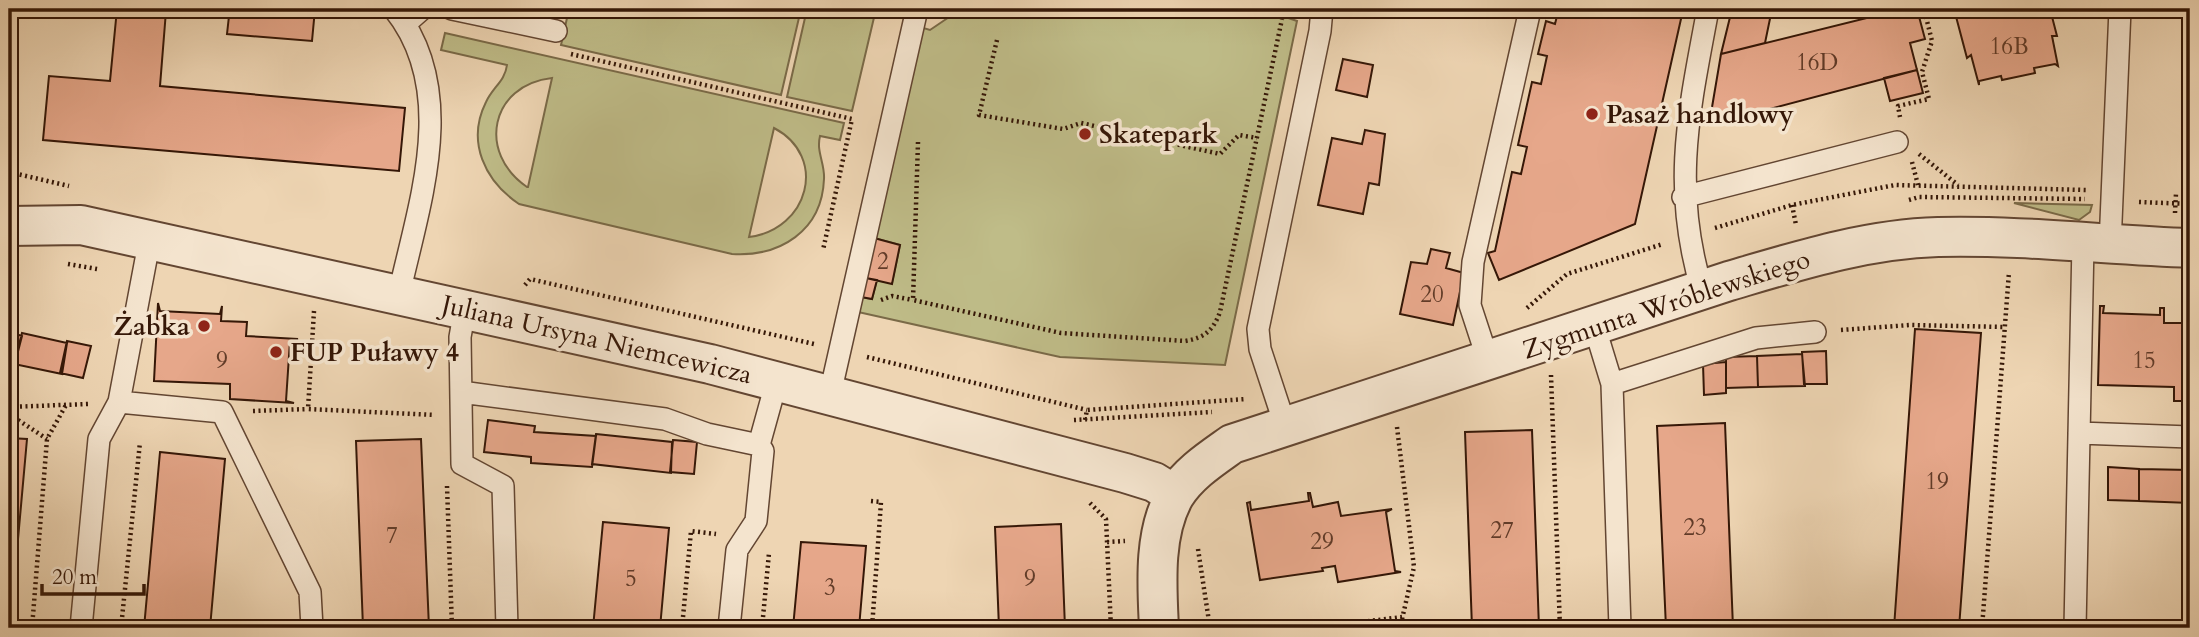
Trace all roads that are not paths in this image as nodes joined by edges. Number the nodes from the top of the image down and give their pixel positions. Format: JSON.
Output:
{"nodes":[{"id":1,"x":422,"y":9,"type":"edge"},
{"id":2,"x":452,"y":9,"type":"edge"},
{"id":3,"x":917,"y":9,"type":"edge"},
{"id":4,"x":1322,"y":9,"type":"edge"},
{"id":5,"x":1708,"y":9,"type":"edge"},
{"id":6,"x":2120,"y":9,"type":"edge"},
{"id":7,"x":1528,"y":14,"type":"dead end"},
{"id":8,"x":400,"y":16,"type":"edge"},
{"id":9,"x":556,"y":31,"type":"road end"},
{"id":10,"x":1903,"y":144,"type":"road end"},
{"id":11,"x":1683,"y":197,"type":"junction"},
{"id":12,"x":9,"y":226,"type":"edge"},
{"id":13,"x":150,"y":238,"type":"junction"},
{"id":14,"x":2096,"y":244,"type":"junction"},
{"id":15,"x":2190,"y":248,"type":"edge"},
{"id":16,"x":1702,"y":290,"type":"junction"},
{"id":17,"x":399,"y":294,"type":"junction"},
{"id":18,"x":465,"y":309,"type":"junction"},
{"id":19,"x":1594,"y":325,"type":"junction"},
{"id":20,"x":1815,"y":332,"type":"road end"},
{"id":21,"x":1488,"y":360,"type":"junction"},
{"id":22,"x":777,"y":380,"type":"junction"},
{"id":23,"x":1612,"y":384,"type":"junction"},
{"id":24,"x":461,"y":392,"type":"junction"},
{"id":25,"x":830,"y":394,"type":"junction"},
{"id":26,"x":119,"y":402,"type":"junction"},
{"id":27,"x":1286,"y":425,"type":"junction"},
{"id":28,"x":2079,"y":433,"type":"junction"},
{"id":29,"x":2190,"y":437,"type":"edge"},
{"id":30,"x":759,"y":446,"type":"junction"},
{"id":31,"x":1175,"y":495,"type":"junction"},
{"id":32,"x":81,"y":628,"type":"edge"},
{"id":33,"x":312,"y":628,"type":"edge"},
{"id":34,"x":507,"y":628,"type":"edge"},
{"id":35,"x":729,"y":628,"type":"edge"},
{"id":36,"x":1159,"y":628,"type":"edge"},
{"id":37,"x":1620,"y":628,"type":"edge"},
{"id":38,"x":2075,"y":628,"type":"edge"}],
"edges":[{"from":1,"to":8,"type":"lane"},
{"from":2,"to":9,"type":"lane"},
{"from":3,"to":25,"type":"lane"},
{"from":4,"to":27,"type":"lane"},
{"from":5,"to":11,"type":"lane"},
{"from":6,"to":14,"type":"lane"},
{"from":7,"to":21,"type":"lane"},
{"from":8,"to":17,"type":"lane"},
{"from":10,"to":11,"type":"lane"},
{"from":11,"to":16,"type":"lane"},
{"from":12,"to":13,"type":"street","name":"Juliana Ursyna Niemcewicza"},
{"from":13,"to":17,"type":"street","name":"Juliana Ursyna Niemcewicza"},
{"from":13,"to":26,"type":"lane"},
{"from":14,"to":15,"type":"street","name":"Zygmunta Wróblewskiego"},
{"from":14,"to":16,"type":"street","name":"Zygmunta Wróblewskiego"},
{"from":14,"to":28,"type":"lane"},
{"from":16,"to":19,"type":"street","name":"Zygmunta Wróblewskiego"},
{"from":17,"to":18,"type":"street","name":"Juliana Ursyna Niemcewicza"},
{"from":18,"to":22,"type":"street","name":"Juliana Ursyna Niemcewicza"},
{"from":18,"to":24,"type":"lane"},
{"from":19,"to":21,"type":"street","name":"Zygmunta Wróblewskiego"},
{"from":19,"to":23,"type":"lane"},
{"from":20,"to":23,"type":"lane"},
{"from":21,"to":27,"type":"street","name":"Zygmunta Wróblewskiego"},
{"from":22,"to":25,"type":"street","name":"Juliana Ursyna Niemcewicza"},
{"from":22,"to":30,"type":"lane"},
{"from":23,"to":37,"type":"lane"},
{"from":24,"to":30,"type":"lane"},
{"from":24,"to":34,"type":"lane"},
{"from":25,"to":31,"type":"street","name":"Juliana Ursyna Niemcewicza"},
{"from":26,"to":32,"type":"lane"},
{"from":26,"to":33,"type":"lane"},
{"from":27,"to":31,"type":"street","name":"Zygmunta Wróblewskiego"},
{"from":28,"to":29,"type":"lane"},
{"from":28,"to":38,"type":"lane"},
{"from":30,"to":35,"type":"lane"},
{"from":31,"to":36,"type":"street"}]}
